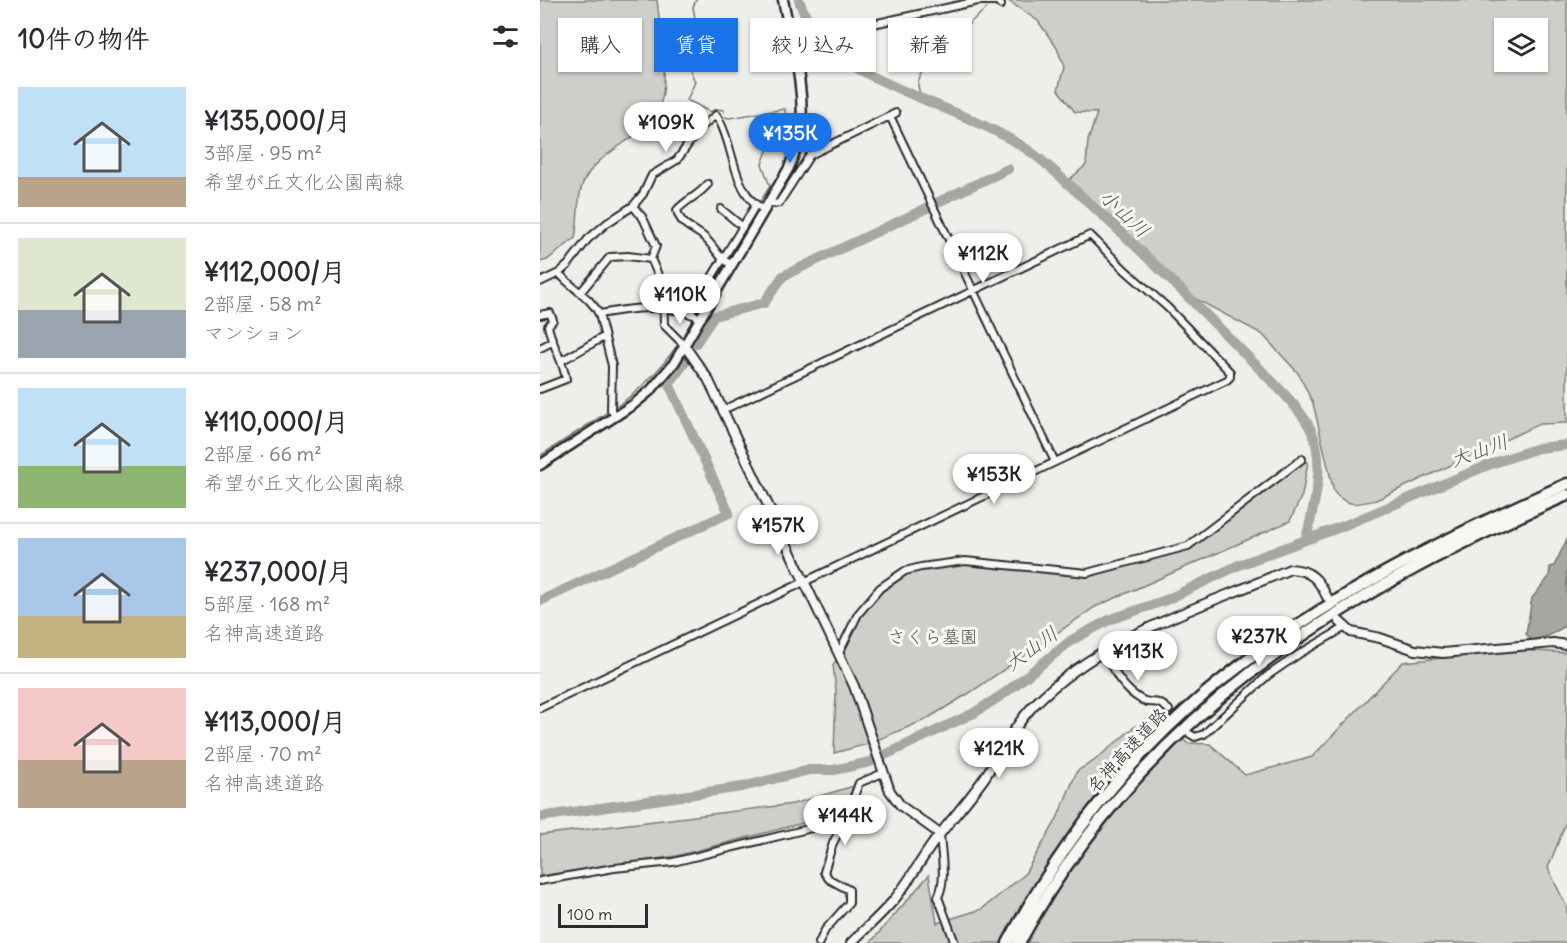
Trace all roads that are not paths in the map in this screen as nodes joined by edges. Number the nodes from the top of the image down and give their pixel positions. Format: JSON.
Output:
{"nodes":[{"id":1,"x":783,"y":0,"type":"edge"},
{"id":2,"x":978,"y":1,"type":"edge"},
{"id":3,"x":1001,"y":5,"type":"dead end"},
{"id":4,"x":786,"y":18,"type":"edge"},
{"id":5,"x":876,"y":23,"type":"edge"},
{"id":6,"x":797,"y":72,"type":"edge"},
{"id":7,"x":708,"y":184,"type":"dead end"},
{"id":8,"x":770,"y":201,"type":"junction"},
{"id":9,"x":633,"y":206,"type":"junction"},
{"id":10,"x":755,"y":206,"type":"junction"},
{"id":11,"x":721,"y":209,"type":"dead end"},
{"id":12,"x":765,"y":210,"type":"junction"},
{"id":13,"x":743,"y":227,"type":"junction"},
{"id":14,"x":651,"y":259,"type":"junction"},
{"id":15,"x":722,"y":260,"type":"junction"},
{"id":16,"x":732,"y":266,"type":"junction"},
{"id":17,"x":559,"y":273,"type":"junction"},
{"id":18,"x":540,"y":282,"type":"edge"},
{"id":19,"x":973,"y":291,"type":"junction"},
{"id":20,"x":580,"y":293,"type":"junction"},
{"id":21,"x":663,"y":308,"type":"junction"},
{"id":22,"x":599,"y":314,"type":"junction"},
{"id":23,"x":690,"y":314,"type":"junction"},
{"id":24,"x":540,"y":315,"type":"edge"},
{"id":25,"x":702,"y":318,"type":"junction"},
{"id":26,"x":604,"y":336,"type":"junction"},
{"id":27,"x":552,"y":342,"type":"junction"},
{"id":28,"x":684,"y":345,"type":"junction"},
{"id":29,"x":540,"y":348,"type":"edge"},
{"id":30,"x":562,"y":360,"type":"junction"},
{"id":31,"x":540,"y":389,"type":"edge"},
{"id":32,"x":723,"y":410,"type":"junction"},
{"id":33,"x":617,"y":416,"type":"junction"},
{"id":34,"x":1302,"y":459,"type":"dead end"},
{"id":35,"x":1055,"y":462,"type":"junction"},
{"id":36,"x":540,"y":465,"type":"edge"},
{"id":37,"x":1567,"y":484,"type":"edge"},
{"id":38,"x":1567,"y":495,"type":"edge"},
{"id":39,"x":805,"y":582,"type":"junction"},
{"id":40,"x":1327,"y":597,"type":"dead end"},
{"id":41,"x":1342,"y":624,"type":"joint"},
{"id":42,"x":1567,"y":645,"type":"edge"},
{"id":43,"x":1103,"y":651,"type":"junction"},
{"id":44,"x":839,"y":653,"type":"junction"},
{"id":45,"x":540,"y":708,"type":"edge"},
{"id":46,"x":1168,"y":710,"type":"dead end"},
{"id":47,"x":1190,"y":734,"type":"dead end"},
{"id":48,"x":883,"y":772,"type":"junction"},
{"id":49,"x":848,"y":816,"type":"junction"},
{"id":50,"x":940,"y":834,"type":"junction"},
{"id":51,"x":540,"y":880,"type":"edge"},
{"id":52,"x":819,"y":943,"type":"edge"},
{"id":53,"x":851,"y":943,"type":"edge"},
{"id":54,"x":956,"y":943,"type":"edge"},
{"id":55,"x":1008,"y":943,"type":"edge"},
{"id":56,"x":1019,"y":943,"type":"edge"}],
"edges":[{"from":1,"to":4,"type":"main road"},
{"from":2,"to":3,"type":"street"},
{"from":2,"to":5,"type":"street"},
{"from":6,"to":8,"type":"main road"},
{"from":7,"to":15,"type":"street"},
{"from":8,"to":12,"type":"main road"},
{"from":8,"to":19,"type":"street"},
{"from":9,"to":10,"type":"street"},
{"from":9,"to":14,"type":"street"},
{"from":9,"to":17,"type":"street"},
{"from":10,"to":12,"type":"street"},
{"from":10,"to":13,"type":"street"},
{"from":11,"to":13,"type":"street"},
{"from":12,"to":16,"type":"main road"},
{"from":13,"to":15,"type":"street"},
{"from":14,"to":20,"type":"street"},
{"from":14,"to":21,"type":"street"},
{"from":15,"to":16,"type":"street"},
{"from":15,"to":23,"type":"street"},
{"from":16,"to":25,"type":"main road"},
{"from":17,"to":18,"type":"street"},
{"from":17,"to":20,"type":"street"},
{"from":19,"to":32,"type":"street"},
{"from":19,"to":35,"type":"street"},
{"from":19,"to":35,"type":"street"},
{"from":20,"to":22,"type":"street"},
{"from":21,"to":22,"type":"street"},
{"from":21,"to":23,"type":"street"},
{"from":21,"to":28,"type":"street"},
{"from":22,"to":26,"type":"street"},
{"from":23,"to":25,"type":"street"},
{"from":24,"to":27,"type":"street"},
{"from":25,"to":28,"type":"main road"},
{"from":26,"to":30,"type":"street"},
{"from":26,"to":33,"type":"street"},
{"from":27,"to":29,"type":"street"},
{"from":27,"to":30,"type":"street"},
{"from":28,"to":32,"type":"street"},
{"from":28,"to":33,"type":"main road"},
{"from":30,"to":31,"type":"street"},
{"from":32,"to":39,"type":"street"},
{"from":33,"to":36,"type":"main road"},
{"from":34,"to":44,"type":"street"},
{"from":35,"to":39,"type":"street"},
{"from":37,"to":55,"type":"highway","name":"名神高速道路"},
{"from":38,"to":56,"type":"highway","name":"名神高速道路"},
{"from":39,"to":44,"type":"street"},
{"from":39,"to":45,"type":"street"},
{"from":40,"to":43,"type":"street"},
{"from":41,"to":42,"type":"street"},
{"from":41,"to":47,"type":"street"},
{"from":43,"to":46,"type":"street"},
{"from":43,"to":50,"type":"street"},
{"from":44,"to":48,"type":"street"},
{"from":48,"to":49,"type":"street"},
{"from":48,"to":50,"type":"street"},
{"from":49,"to":51,"type":"street"},
{"from":49,"to":52,"type":"street"},
{"from":50,"to":53,"type":"street"},
{"from":50,"to":54,"type":"street"}]}
